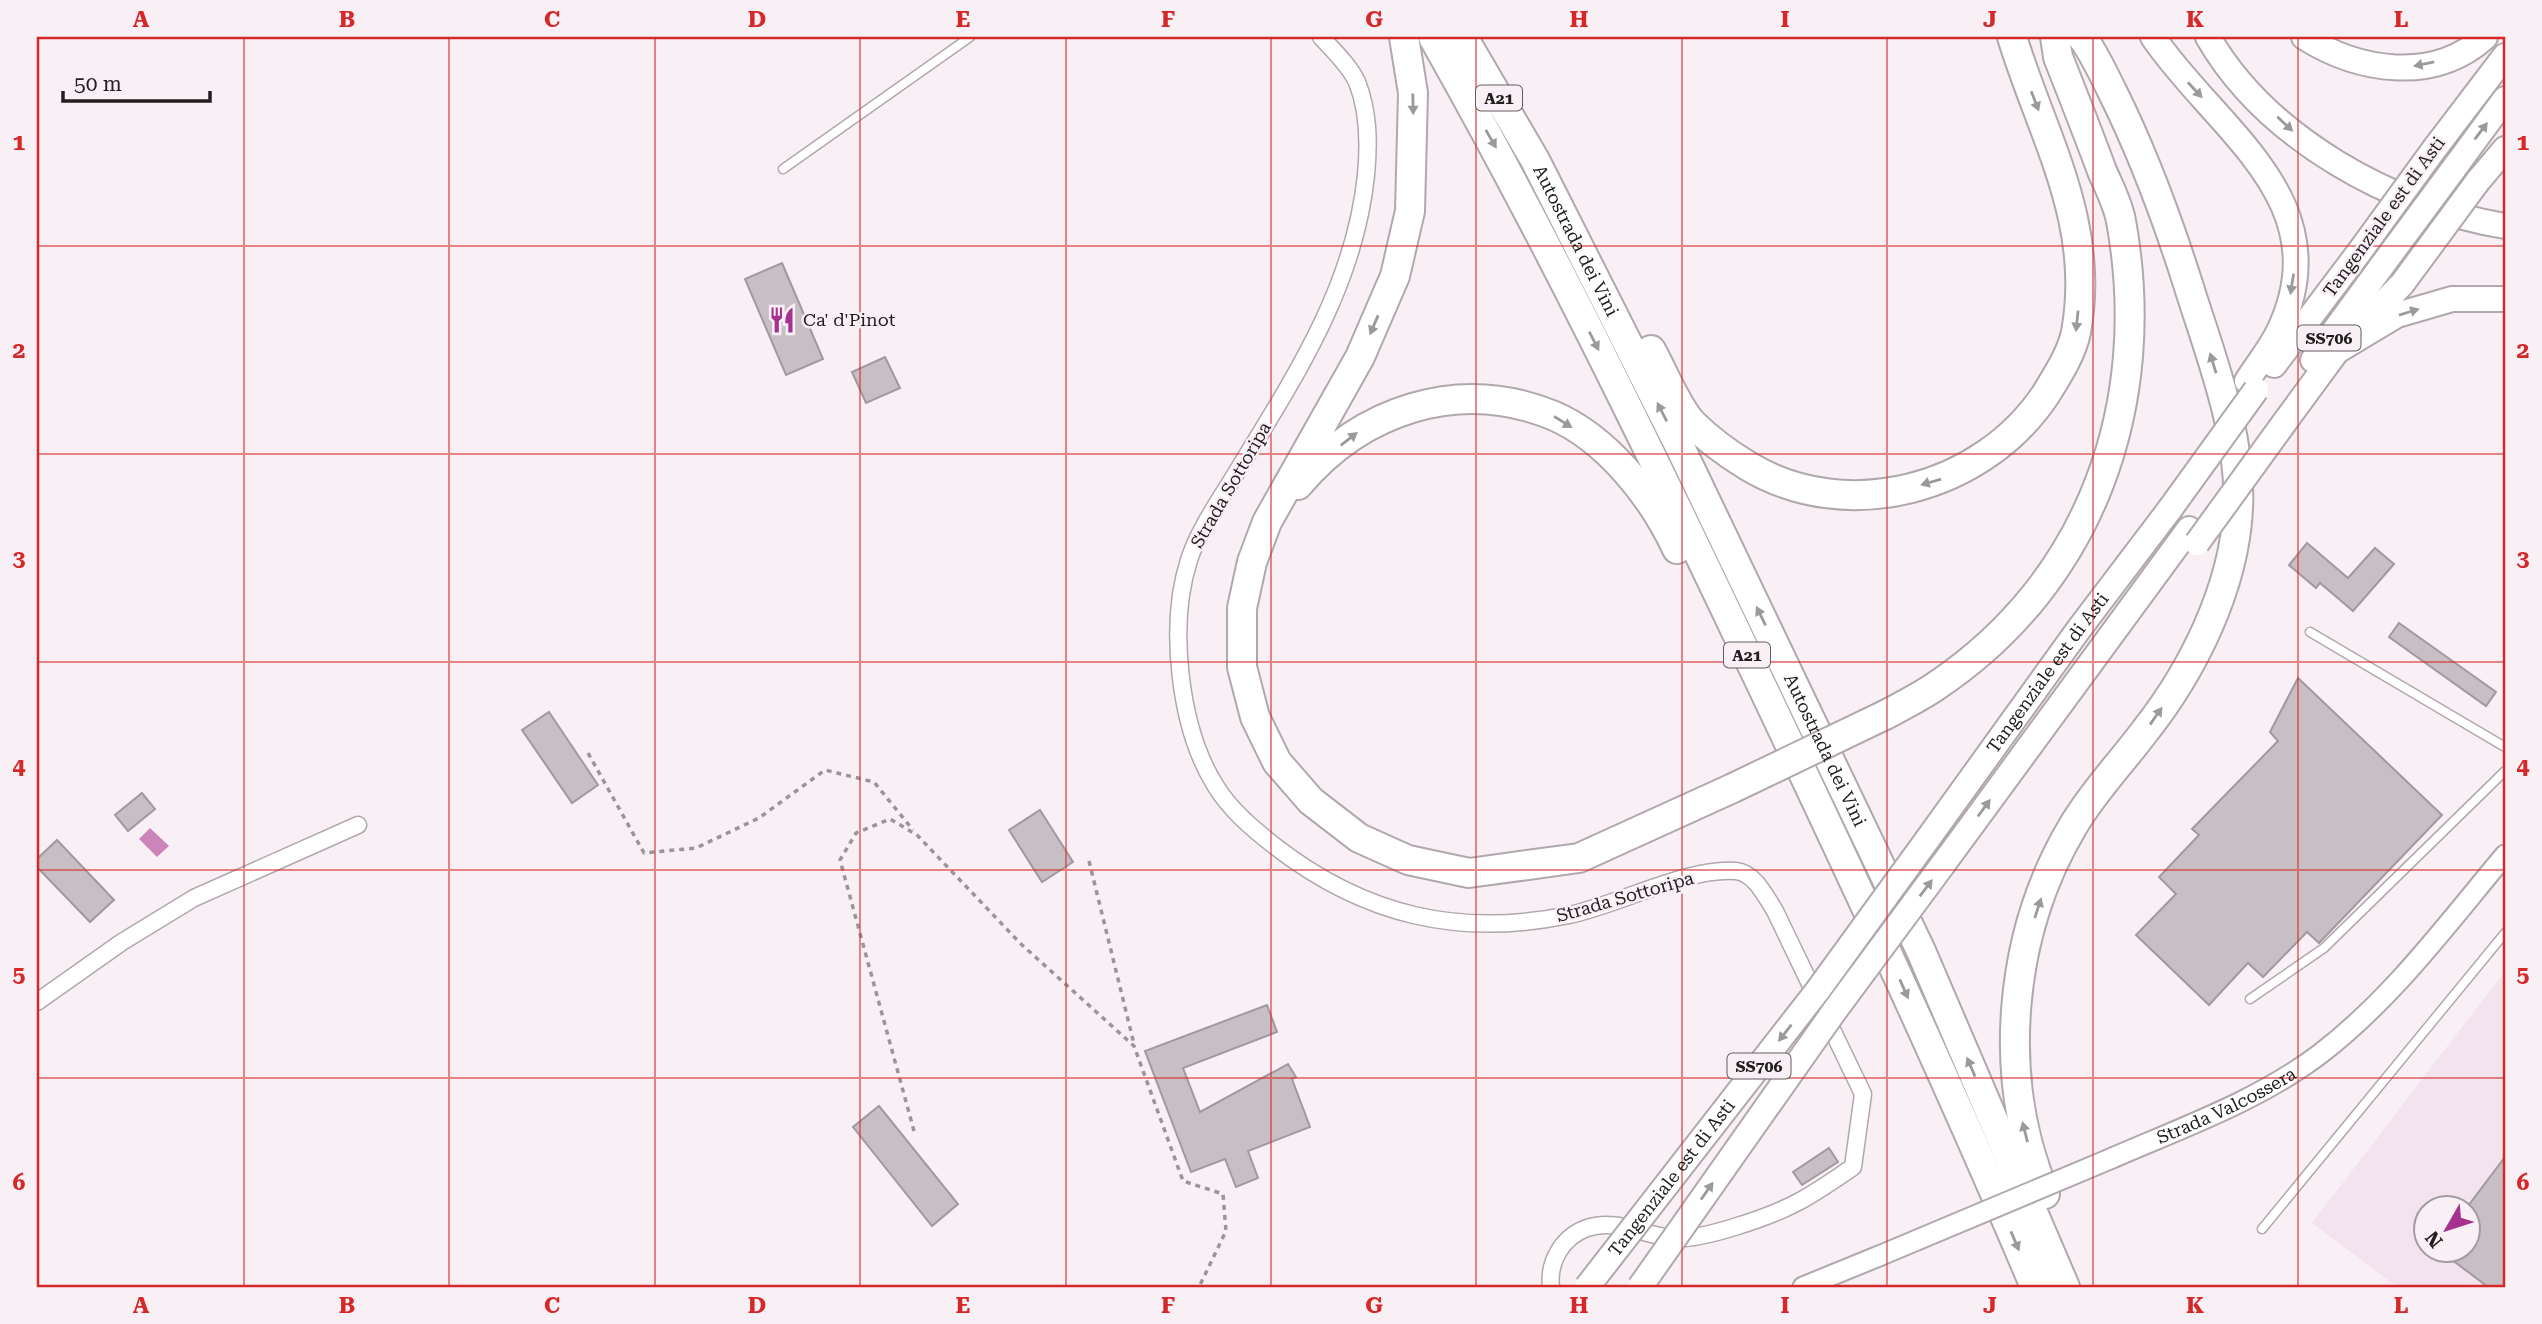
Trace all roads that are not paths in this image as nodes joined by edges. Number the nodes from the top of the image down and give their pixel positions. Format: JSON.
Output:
{"nodes":[{"id":1,"x":970,"y":37,"type":"edge"},
{"id":2,"x":1321,"y":37,"type":"edge"},
{"id":3,"x":1404,"y":37,"type":"edge"},
{"id":4,"x":1433,"y":37,"type":"edge"},
{"id":5,"x":1463,"y":37,"type":"edge"},
{"id":6,"x":2012,"y":37,"type":"edge"},
{"id":7,"x":2027,"y":37,"type":"edge"},
{"id":8,"x":2055,"y":37,"type":"edge"},
{"id":9,"x":2081,"y":37,"type":"edge"},
{"id":10,"x":2153,"y":37,"type":"edge"},
{"id":11,"x":2208,"y":37,"type":"edge"},
{"id":12,"x":2304,"y":37,"type":"edge"},
{"id":13,"x":2485,"y":37,"type":"edge"},
{"id":14,"x":2505,"y":56,"type":"edge"},
{"id":15,"x":2505,"y":99,"type":"edge"},
{"id":16,"x":2089,"y":137,"type":"junction"},
{"id":17,"x":2505,"y":149,"type":"edge"},
{"id":18,"x":1535,"y":160,"type":"junction"},
{"id":19,"x":783,"y":169,"type":"dead end"},
{"id":20,"x":2505,"y":226,"type":"edge"},
{"id":21,"x":2505,"y":299,"type":"edge"},
{"id":22,"x":2337,"y":351,"type":"junction"},
{"id":23,"x":2252,"y":386,"type":"junction"},
{"id":24,"x":2282,"y":414,"type":"junction"},
{"id":25,"x":1267,"y":522,"type":"junction"},
{"id":26,"x":2310,"y":632,"type":"dead end"},
{"id":27,"x":2505,"y":747,"type":"edge"},
{"id":28,"x":2505,"y":771,"type":"edge"},
{"id":29,"x":358,"y":825,"type":"dead end"},
{"id":30,"x":2505,"y":855,"type":"edge"},
{"id":31,"x":1851,"y":872,"type":"junction"},
{"id":32,"x":2505,"y":933,"type":"edge"},
{"id":33,"x":2250,"y":999,"type":"dead end"},
{"id":34,"x":37,"y":1002,"type":"edge"},
{"id":35,"x":2262,"y":1229,"type":"dead end"},
{"id":36,"x":1814,"y":1285,"type":"edge"},
{"id":37,"x":1551,"y":1287,"type":"edge"},
{"id":38,"x":1587,"y":1287,"type":"edge"},
{"id":39,"x":1640,"y":1287,"type":"edge"},
{"id":40,"x":2035,"y":1287,"type":"edge"},
{"id":41,"x":2065,"y":1287,"type":"edge"},
{"id":42,"x":2084,"y":1287,"type":"edge"}],
"edges":[{"from":1,"to":19,"type":"lane"},
{"from":2,"to":37,"type":"street","name":"Strada Sottoripa"},
{"from":3,"to":25,"type":"highway","one_way":true},
{"from":4,"to":31,"type":"highway","name":"Autostrada dei Vini","number":"A21","one_way":true},
{"from":5,"to":18,"type":"highway","name":"Autostrada dei Vini","number":"A21"},
{"from":6,"to":18,"type":"highway","one_way":true},
{"from":7,"to":16,"type":"highway"},
{"from":8,"to":16,"type":"highway"},
{"from":42,"to":9,"type":"highway","one_way":true},
{"from":10,"to":23,"type":"highway","one_way":true},
{"from":11,"to":20,"type":"highway","one_way":true},
{"from":13,"to":12,"type":"highway","one_way":true},
{"from":14,"to":23,"type":"highway","name":"Tangenziale est di Asti","number":"SS706","bridge":true},
{"from":24,"to":15,"type":"highway","name":"Tangenziale est di Asti","number":"SS706","one_way":true,"bridge":true},
{"from":16,"to":25,"type":"highway","bridge":true},
{"from":17,"to":22,"type":"highway","bridge":true},
{"from":41,"to":18,"type":"highway","name":"Autostrada dei Vini","number":"A21","one_way":true},
{"from":22,"to":21,"type":"highway","one_way":true},
{"from":22,"to":24,"type":"highway"},
{"from":23,"to":38,"type":"highway","name":"Tangenziale est di Asti","number":"SS706","one_way":true,"bridge":true},
{"from":39,"to":24,"type":"highway","name":"Tangenziale est di Asti","number":"SS706","one_way":true,"bridge":true},
{"from":25,"to":31,"type":"highway","one_way":true},
{"from":26,"to":27,"type":"lane"},
{"from":28,"to":33,"type":"lane"},
{"from":29,"to":34,"type":"street"},
{"from":30,"to":36,"type":"street","name":"Strada Valcossera","bridge":true},
{"from":31,"to":40,"type":"highway","name":"Autostrada dei Vini","number":"A21","one_way":true},
{"from":32,"to":35,"type":"lane"}]}
